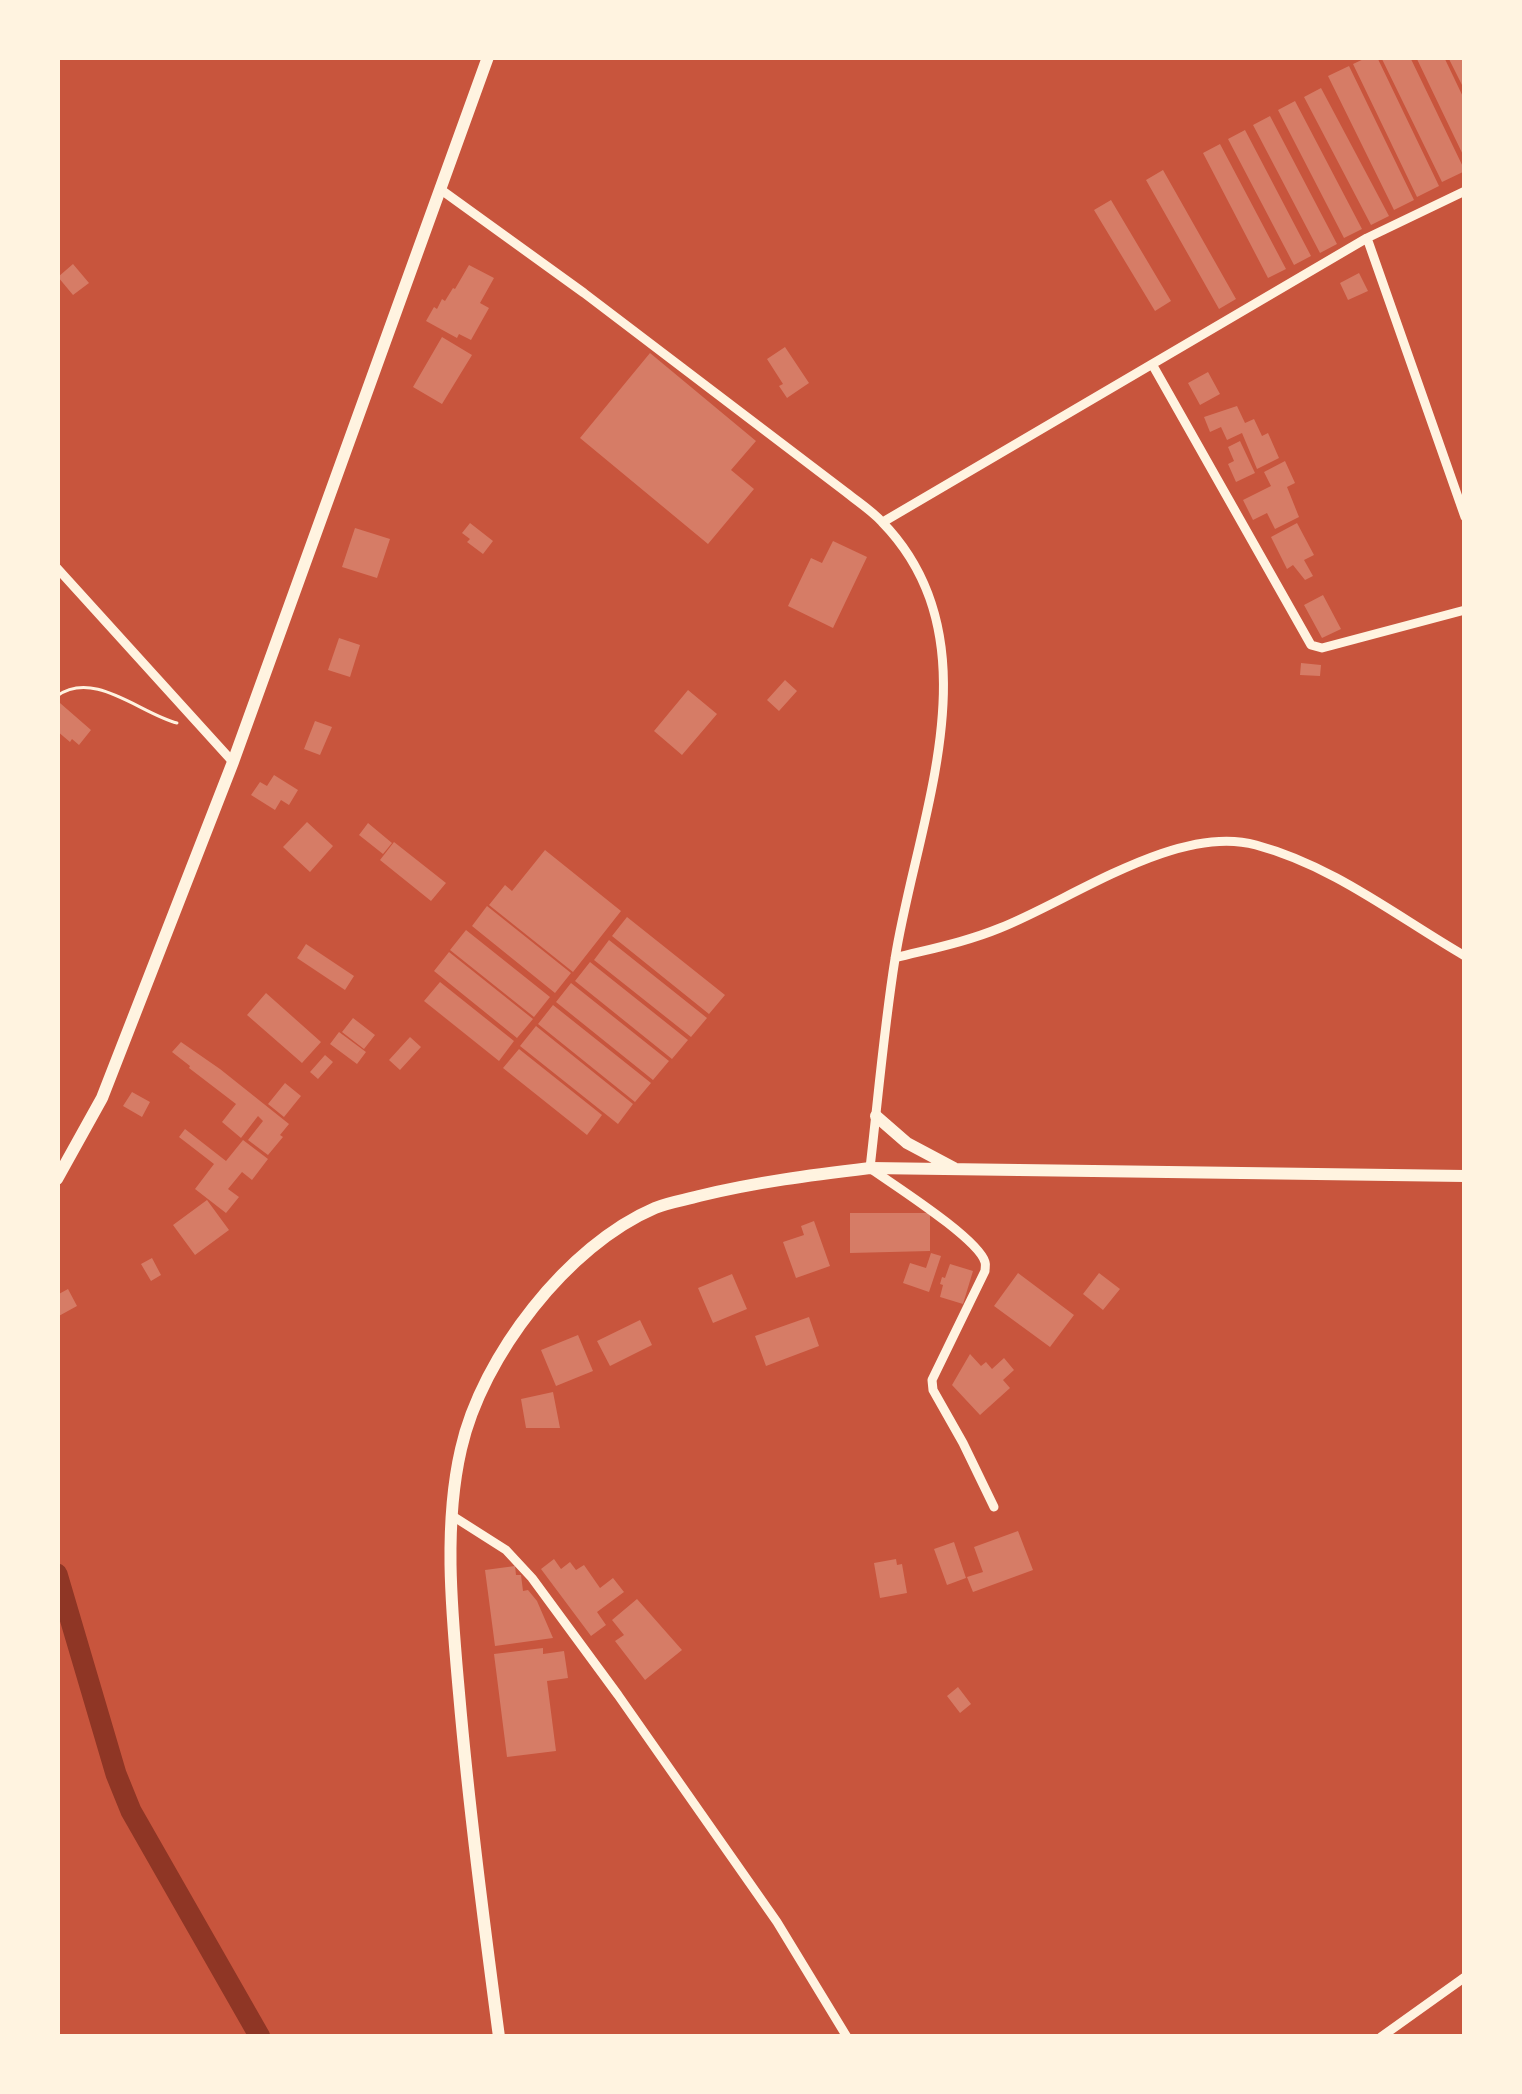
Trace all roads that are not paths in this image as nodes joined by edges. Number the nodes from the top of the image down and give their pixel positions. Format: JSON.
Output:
{"nodes":[{"id":1,"x":488,"y":57,"type":"edge"},
{"id":2,"x":439,"y":189,"type":"junction"},
{"id":3,"x":1465,"y":191,"type":"edge"},
{"id":4,"x":1367,"y":238,"type":"junction"},
{"id":5,"x":1152,"y":364,"type":"junction"},
{"id":6,"x":1465,"y":517,"type":"edge"},
{"id":7,"x":883,"y":522,"type":"junction"},
{"id":8,"x":57,"y":568,"type":"edge"},
{"id":9,"x":1465,"y":610,"type":"edge"},
{"id":10,"x":233,"y":762,"type":"junction"},
{"id":11,"x":1465,"y":956,"type":"edge"},
{"id":12,"x":895,"y":958,"type":"junction"},
{"id":13,"x":876,"y":1116,"type":"junction"},
{"id":14,"x":870,"y":1168,"type":"junction"},
{"id":15,"x":960,"y":1172,"type":"junction"},
{"id":16,"x":1465,"y":1176,"type":"edge"},
{"id":17,"x":57,"y":1179,"type":"edge"},
{"id":18,"x":994,"y":1507,"type":"dead end"},
{"id":19,"x":452,"y":1515,"type":"junction"},
{"id":20,"x":1465,"y":1977,"type":"edge"},
{"id":21,"x":499,"y":2037,"type":"edge"},
{"id":22,"x":847,"y":2037,"type":"edge"},
{"id":23,"x":1381,"y":2037,"type":"edge"}],
"edges":[{"from":1,"to":2,"type":"main road"},
{"from":2,"to":7,"type":"street"},
{"from":2,"to":10,"type":"main road"},
{"from":3,"to":4,"type":"street"},
{"from":4,"to":5,"type":"street"},
{"from":4,"to":6,"type":"street"},
{"from":5,"to":7,"type":"street"},
{"from":5,"to":9,"type":"street"},
{"from":7,"to":12,"type":"street"},
{"from":8,"to":10,"type":"street"},
{"from":10,"to":17,"type":"main road"},
{"from":11,"to":12,"type":"street"},
{"from":12,"to":13,"type":"street"},
{"from":13,"to":14,"type":"street"},
{"from":13,"to":15,"type":"main road"},
{"from":14,"to":15,"type":"main road"},
{"from":14,"to":18,"type":"street"},
{"from":14,"to":19,"type":"main road"},
{"from":15,"to":16,"type":"main road"},
{"from":19,"to":21,"type":"main road"},
{"from":19,"to":22,"type":"street"},
{"from":20,"to":23,"type":"street"}]}
